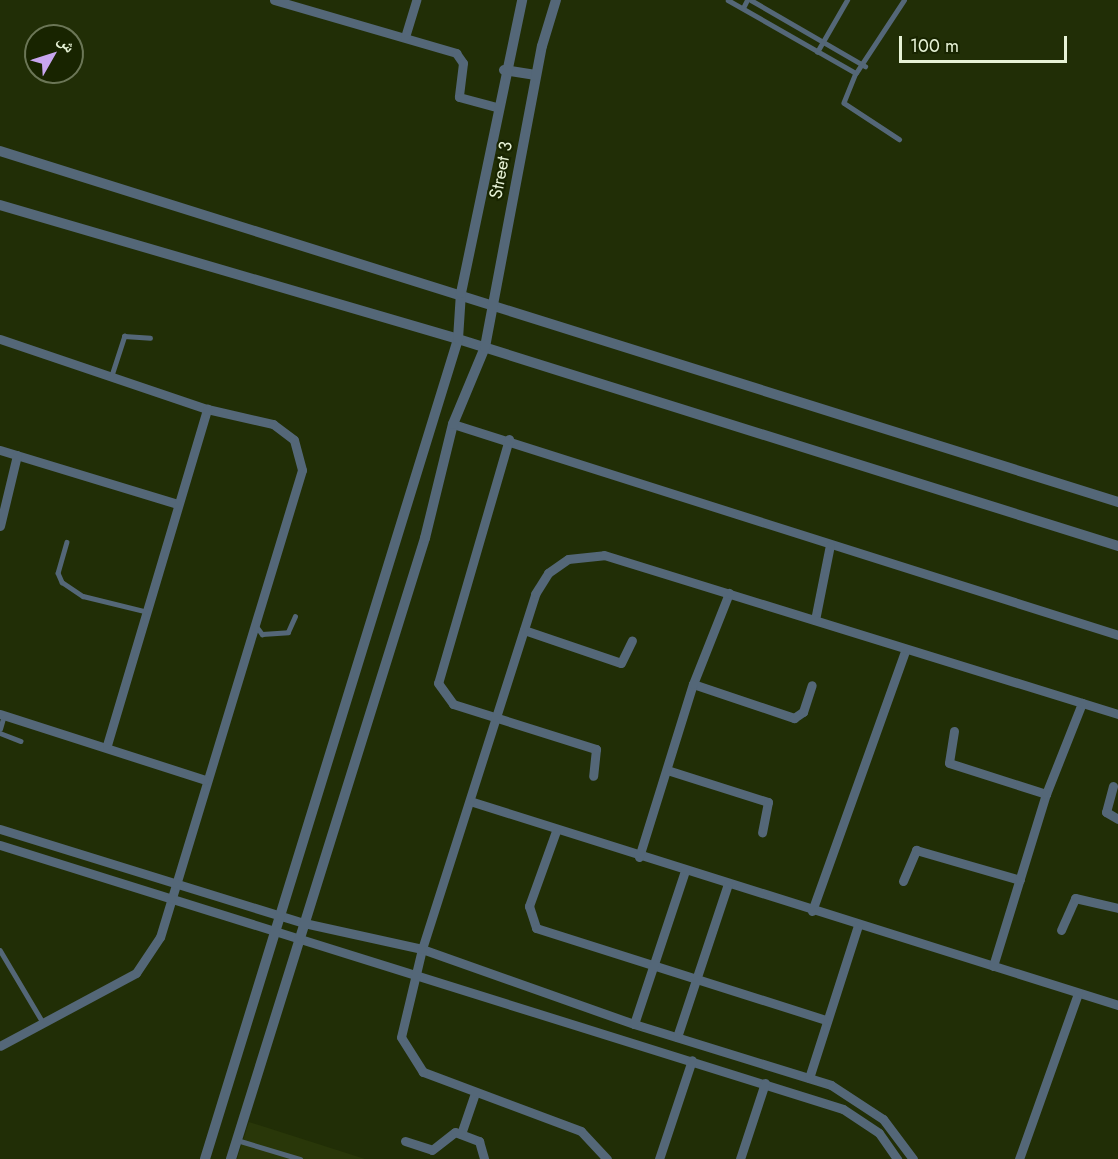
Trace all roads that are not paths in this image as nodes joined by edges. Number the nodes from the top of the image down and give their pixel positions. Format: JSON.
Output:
{"nodes":[{"id":1,"x":274,"y":0,"type":"edge"},
{"id":2,"x":416,"y":0,"type":"edge"},
{"id":3,"x":522,"y":0,"type":"edge"},
{"id":4,"x":556,"y":0,"type":"edge"},
{"id":5,"x":728,"y":0,"type":"edge"},
{"id":6,"x":749,"y":0,"type":"edge"},
{"id":7,"x":847,"y":0,"type":"edge"},
{"id":8,"x":904,"y":0,"type":"edge"},
{"id":9,"x":743,"y":8,"type":"junction"},
{"id":10,"x":405,"y":37,"type":"junction"},
{"id":11,"x":823,"y":41,"type":"junction"},
{"id":12,"x":817,"y":52,"type":"junction"},
{"id":13,"x":865,"y":66,"type":"junction"},
{"id":14,"x":504,"y":70,"type":"junction"},
{"id":15,"x":856,"y":73,"type":"junction"},
{"id":16,"x":536,"y":75,"type":"junction"},
{"id":17,"x":497,"y":107,"type":"junction"},
{"id":18,"x":899,"y":139,"type":"dead end"},
{"id":19,"x":0,"y":151,"type":"edge"},
{"id":20,"x":0,"y":205,"type":"edge"},
{"id":21,"x":461,"y":293,"type":"junction"},
{"id":22,"x":492,"y":302,"type":"junction"},
{"id":23,"x":150,"y":338,"type":"dead end"},
{"id":24,"x":0,"y":339,"type":"edge"},
{"id":25,"x":458,"y":339,"type":"junction"},
{"id":26,"x":485,"y":347,"type":"junction"},
{"id":27,"x":112,"y":374,"type":"junction"},
{"id":28,"x":207,"y":409,"type":"junction"},
{"id":29,"x":453,"y":424,"type":"junction"},
{"id":30,"x":509,"y":439,"type":"junction"},
{"id":31,"x":0,"y":450,"type":"edge"},
{"id":32,"x":17,"y":455,"type":"junction"},
{"id":33,"x":1118,"y":502,"type":"edge"},
{"id":34,"x":178,"y":504,"type":"junction"},
{"id":35,"x":0,"y":526,"type":"edge"},
{"id":36,"x":67,"y":542,"type":"dead end"},
{"id":37,"x":830,"y":545,"type":"junction"},
{"id":38,"x":1118,"y":546,"type":"edge"},
{"id":39,"x":729,"y":593,"type":"junction"},
{"id":40,"x":144,"y":611,"type":"junction"},
{"id":41,"x":295,"y":616,"type":"dead end"},
{"id":42,"x":815,"y":620,"type":"junction"},
{"id":43,"x":256,"y":627,"type":"junction"},
{"id":44,"x":524,"y":630,"type":"junction"},
{"id":45,"x":1118,"y":635,"type":"edge"},
{"id":46,"x":633,"y":640,"type":"dead end"},
{"id":47,"x":906,"y":648,"type":"junction"},
{"id":48,"x":693,"y":684,"type":"junction"},
{"id":49,"x":812,"y":685,"type":"dead end"},
{"id":50,"x":1082,"y":703,"type":"junction"},
{"id":51,"x":2,"y":714,"type":"edge"},
{"id":52,"x":1118,"y":714,"type":"edge"},
{"id":53,"x":497,"y":720,"type":"junction"},
{"id":54,"x":0,"y":731,"type":"edge"},
{"id":55,"x":954,"y":731,"type":"dead end"},
{"id":56,"x":21,"y":741,"type":"dead end"},
{"id":57,"x":107,"y":745,"type":"junction"},
{"id":58,"x":667,"y":770,"type":"junction"},
{"id":59,"x":593,"y":776,"type":"dead end"},
{"id":60,"x":204,"y":780,"type":"junction"},
{"id":61,"x":1113,"y":786,"type":"dead end"},
{"id":62,"x":1046,"y":794,"type":"junction"},
{"id":63,"x":473,"y":802,"type":"junction"},
{"id":64,"x":1118,"y":819,"type":"edge"},
{"id":65,"x":0,"y":829,"type":"edge"},
{"id":66,"x":556,"y":831,"type":"junction"},
{"id":67,"x":762,"y":832,"type":"dead end"},
{"id":68,"x":0,"y":845,"type":"edge"},
{"id":69,"x":639,"y":857,"type":"junction"},
{"id":70,"x":685,"y":871,"type":"junction"},
{"id":71,"x":1020,"y":880,"type":"junction"},
{"id":72,"x":903,"y":881,"type":"dead end"},
{"id":73,"x":175,"y":883,"type":"junction"},
{"id":74,"x":728,"y":884,"type":"junction"},
{"id":75,"x":172,"y":898,"type":"junction"},
{"id":76,"x":1118,"y":908,"type":"edge"},
{"id":77,"x":812,"y":910,"type":"junction"},
{"id":78,"x":280,"y":915,"type":"junction"},
{"id":79,"x":304,"y":922,"type":"junction"},
{"id":80,"x":858,"y":925,"type":"junction"},
{"id":81,"x":1061,"y":930,"type":"dead end"},
{"id":82,"x":275,"y":934,"type":"junction"},
{"id":83,"x":296,"y":940,"type":"junction"},
{"id":84,"x":422,"y":949,"type":"junction"},
{"id":85,"x":0,"y":950,"type":"edge"},
{"id":86,"x":654,"y":966,"type":"junction"},
{"id":87,"x":993,"y":966,"type":"junction"},
{"id":88,"x":415,"y":971,"type":"junction"},
{"id":89,"x":696,"y":980,"type":"junction"},
{"id":90,"x":1078,"y":993,"type":"junction"},
{"id":91,"x":1118,"y":1005,"type":"edge"},
{"id":92,"x":826,"y":1020,"type":"junction"},
{"id":93,"x":44,"y":1024,"type":"junction"},
{"id":94,"x":634,"y":1024,"type":"junction"},
{"id":95,"x":677,"y":1037,"type":"junction"},
{"id":96,"x":0,"y":1046,"type":"edge"},
{"id":97,"x":692,"y":1060,"type":"junction"},
{"id":98,"x":809,"y":1078,"type":"junction"},
{"id":99,"x":765,"y":1083,"type":"junction"},
{"id":100,"x":475,"y":1093,"type":"junction"},
{"id":101,"x":461,"y":1134,"type":"junction"},
{"id":102,"x":237,"y":1140,"type":"junction"},
{"id":103,"x":405,"y":1142,"type":"dead end"},
{"id":104,"x":205,"y":1159,"type":"edge"},
{"id":105,"x":231,"y":1159,"type":"edge"},
{"id":106,"x":300,"y":1159,"type":"edge"},
{"id":107,"x":484,"y":1159,"type":"edge"},
{"id":108,"x":607,"y":1159,"type":"edge"},
{"id":109,"x":660,"y":1159,"type":"edge"},
{"id":110,"x":740,"y":1159,"type":"edge"},
{"id":111,"x":897,"y":1159,"type":"edge"},
{"id":112,"x":913,"y":1159,"type":"edge"},
{"id":113,"x":1019,"y":1159,"type":"edge"}],
"edges":[{"from":1,"to":10,"type":"street"},
{"from":2,"to":10,"type":"street"},
{"from":3,"to":14,"type":"street","name":"Street 3"},
{"from":4,"to":16,"type":"street","name":"Street 3"},
{"from":5,"to":9,"type":"lane"},
{"from":6,"to":9,"type":"lane"},
{"from":6,"to":11,"type":"lane"},
{"from":7,"to":11,"type":"lane"},
{"from":8,"to":13,"type":"lane"},
{"from":9,"to":12,"type":"lane"},
{"from":10,"to":17,"type":"street"},
{"from":11,"to":12,"type":"lane"},
{"from":11,"to":13,"type":"lane"},
{"from":12,"to":15,"type":"lane"},
{"from":13,"to":15,"type":"lane"},
{"from":14,"to":16,"type":"street"},
{"from":14,"to":17,"type":"street","name":"Street 3"},
{"from":15,"to":18,"type":"lane"},
{"from":16,"to":22,"type":"street","name":"Street 3"},
{"from":17,"to":21,"type":"street","name":"Street 3"},
{"from":19,"to":21,"type":"street"},
{"from":20,"to":25,"type":"street"},
{"from":21,"to":22,"type":"street"},
{"from":21,"to":25,"type":"street","name":"Street 3"},
{"from":22,"to":26,"type":"street","name":"Street 3"},
{"from":22,"to":33,"type":"street"},
{"from":23,"to":27,"type":"lane"},
{"from":24,"to":27,"type":"street"},
{"from":25,"to":26,"type":"street"},
{"from":25,"to":78,"type":"street","name":"Street 3"},
{"from":26,"to":29,"type":"street","name":"Street 3"},
{"from":26,"to":38,"type":"street"},
{"from":27,"to":28,"type":"street"},
{"from":28,"to":34,"type":"street"},
{"from":28,"to":43,"type":"street"},
{"from":29,"to":30,"type":"street"},
{"from":29,"to":79,"type":"street","name":"Street 3"},
{"from":30,"to":37,"type":"street"},
{"from":30,"to":53,"type":"street"},
{"from":31,"to":32,"type":"street"},
{"from":32,"to":34,"type":"street"},
{"from":32,"to":35,"type":"street"},
{"from":34,"to":40,"type":"street"},
{"from":36,"to":40,"type":"lane"},
{"from":37,"to":42,"type":"street"},
{"from":37,"to":45,"type":"street"},
{"from":39,"to":42,"type":"street"},
{"from":39,"to":44,"type":"street"},
{"from":39,"to":48,"type":"street"},
{"from":40,"to":57,"type":"street"},
{"from":41,"to":43,"type":"lane"},
{"from":42,"to":47,"type":"street"},
{"from":43,"to":60,"type":"street"},
{"from":44,"to":46,"type":"street"},
{"from":44,"to":53,"type":"street"},
{"from":47,"to":50,"type":"street"},
{"from":47,"to":77,"type":"street"},
{"from":48,"to":49,"type":"street"},
{"from":48,"to":58,"type":"street"},
{"from":50,"to":52,"type":"street"},
{"from":50,"to":62,"type":"street"},
{"from":51,"to":54,"type":"lane"},
{"from":51,"to":57,"type":"street"},
{"from":53,"to":59,"type":"street"},
{"from":53,"to":63,"type":"street"},
{"from":54,"to":56,"type":"lane"},
{"from":55,"to":62,"type":"street"},
{"from":57,"to":60,"type":"street"},
{"from":58,"to":67,"type":"street"},
{"from":58,"to":69,"type":"street"},
{"from":60,"to":73,"type":"street"},
{"from":61,"to":64,"type":"street"},
{"from":62,"to":71,"type":"street"},
{"from":63,"to":66,"type":"street"},
{"from":63,"to":84,"type":"street"},
{"from":65,"to":73,"type":"street"},
{"from":66,"to":69,"type":"street"},
{"from":66,"to":86,"type":"street"},
{"from":68,"to":75,"type":"street"},
{"from":69,"to":70,"type":"street"},
{"from":70,"to":74,"type":"street"},
{"from":70,"to":86,"type":"street"},
{"from":71,"to":72,"type":"street"},
{"from":71,"to":87,"type":"street"},
{"from":73,"to":75,"type":"street"},
{"from":73,"to":78,"type":"street"},
{"from":74,"to":77,"type":"street"},
{"from":74,"to":89,"type":"street"},
{"from":75,"to":82,"type":"street"},
{"from":75,"to":93,"type":"street"},
{"from":76,"to":81,"type":"street"},
{"from":77,"to":80,"type":"street"},
{"from":78,"to":79,"type":"street"},
{"from":78,"to":82,"type":"street","name":"Street 3"},
{"from":79,"to":83,"type":"street","name":"Street 3"},
{"from":79,"to":84,"type":"street"},
{"from":80,"to":87,"type":"street"},
{"from":80,"to":92,"type":"street"},
{"from":82,"to":83,"type":"street"},
{"from":82,"to":104,"type":"street","name":"Street 3"},
{"from":83,"to":88,"type":"street"},
{"from":83,"to":102,"type":"street","name":"Street 3"},
{"from":84,"to":88,"type":"street"},
{"from":84,"to":94,"type":"street"},
{"from":85,"to":93,"type":"lane"},
{"from":86,"to":89,"type":"street"},
{"from":86,"to":94,"type":"street"},
{"from":87,"to":90,"type":"street"},
{"from":88,"to":97,"type":"street"},
{"from":88,"to":100,"type":"street"},
{"from":89,"to":92,"type":"street"},
{"from":89,"to":95,"type":"street"},
{"from":90,"to":91,"type":"street"},
{"from":90,"to":113,"type":"street"},
{"from":92,"to":98,"type":"street"},
{"from":93,"to":96,"type":"street"},
{"from":94,"to":95,"type":"street"},
{"from":95,"to":98,"type":"street"},
{"from":97,"to":99,"type":"street"},
{"from":97,"to":109,"type":"street"},
{"from":98,"to":112,"type":"street"},
{"from":99,"to":110,"type":"street"},
{"from":99,"to":111,"type":"street"},
{"from":100,"to":101,"type":"street"},
{"from":100,"to":108,"type":"street"},
{"from":101,"to":103,"type":"street"},
{"from":101,"to":107,"type":"street"},
{"from":102,"to":105,"type":"street","name":"Street 3"},
{"from":102,"to":106,"type":"lane"}]}
